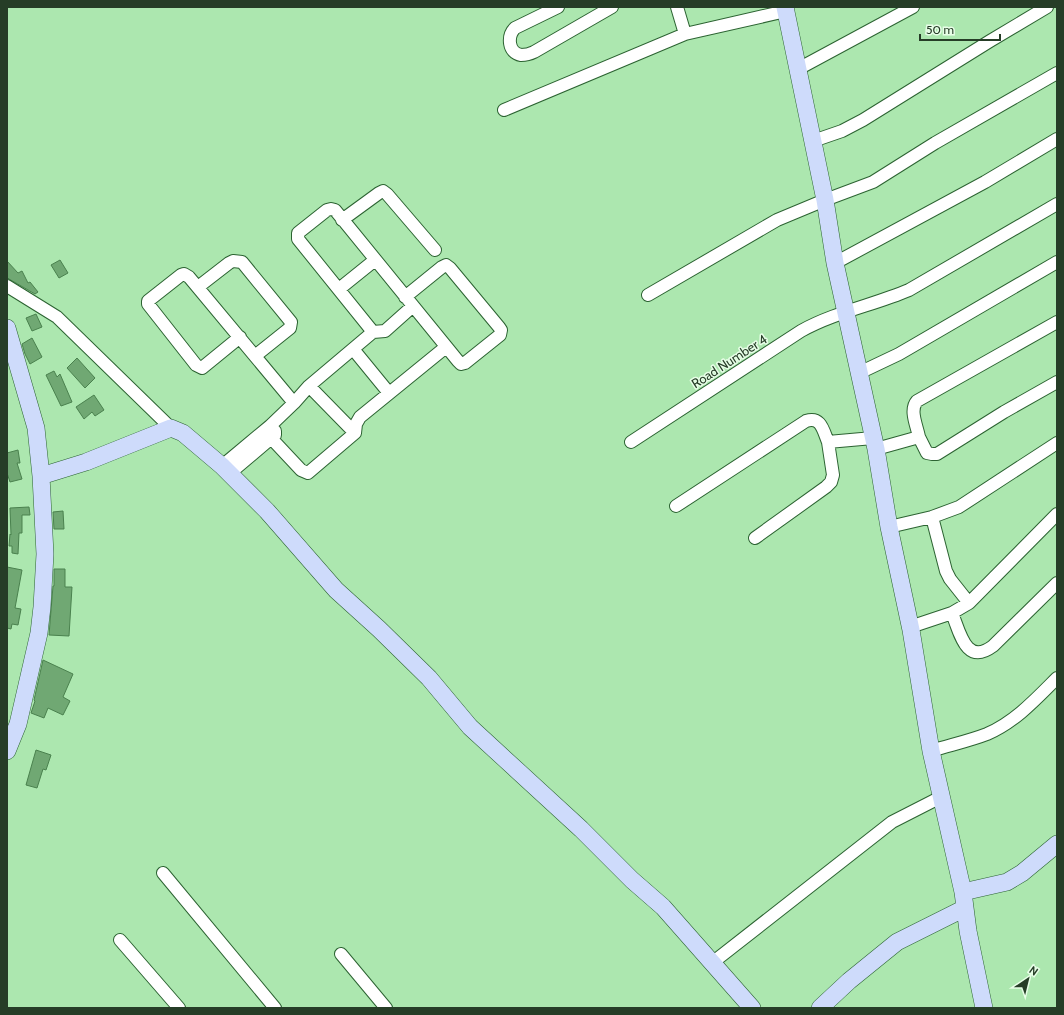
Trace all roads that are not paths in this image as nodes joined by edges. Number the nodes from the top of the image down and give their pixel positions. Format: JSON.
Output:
{"nodes":[{"id":1,"x":558,"y":7,"type":"edge"},
{"id":2,"x":612,"y":7,"type":"edge"},
{"id":3,"x":677,"y":7,"type":"edge"},
{"id":4,"x":913,"y":7,"type":"edge"},
{"id":5,"x":1048,"y":7,"type":"edge"},
{"id":6,"x":786,"y":9,"type":"edge"},
{"id":7,"x":685,"y":34,"type":"junction"},
{"id":8,"x":798,"y":69,"type":"junction"},
{"id":9,"x":1057,"y":73,"type":"edge"},
{"id":10,"x":504,"y":110,"type":"dead end"},
{"id":11,"x":1057,"y":138,"type":"edge"},
{"id":12,"x":812,"y":141,"type":"junction"},
{"id":13,"x":825,"y":200,"type":"junction"},
{"id":14,"x":1057,"y":204,"type":"edge"},
{"id":15,"x":342,"y":220,"type":"junction"},
{"id":16,"x":435,"y":250,"type":"dead end"},
{"id":17,"x":375,"y":260,"type":"junction"},
{"id":18,"x":1057,"y":262,"type":"edge"},
{"id":19,"x":835,"y":263,"type":"junction"},
{"id":20,"x":7,"y":286,"type":"edge"},
{"id":21,"x":198,"y":288,"type":"junction"},
{"id":22,"x":339,"y":290,"type":"junction"},
{"id":23,"x":648,"y":295,"type":"dead end"},
{"id":24,"x":409,"y":302,"type":"junction"},
{"id":25,"x":846,"y":313,"type":"junction"},
{"id":26,"x":1057,"y":322,"type":"edge"},
{"id":27,"x":7,"y":328,"type":"edge"},
{"id":28,"x":373,"y":332,"type":"junction"},
{"id":29,"x":240,"y":338,"type":"junction"},
{"id":30,"x":446,"y":347,"type":"junction"},
{"id":31,"x":353,"y":349,"type":"junction"},
{"id":32,"x":255,"y":356,"type":"junction"},
{"id":33,"x":858,"y":373,"type":"junction"},
{"id":34,"x":1057,"y":382,"type":"edge"},
{"id":35,"x":309,"y":386,"type":"junction"},
{"id":36,"x":389,"y":393,"type":"junction"},
{"id":37,"x":294,"y":403,"type":"junction"},
{"id":38,"x":171,"y":428,"type":"junction"},
{"id":39,"x":271,"y":432,"type":"junction"},
{"id":40,"x":355,"y":433,"type":"junction"},
{"id":41,"x":919,"y":437,"type":"junction"},
{"id":42,"x":631,"y":442,"type":"dead end"},
{"id":43,"x":828,"y":442,"type":"junction"},
{"id":44,"x":874,"y":443,"type":"junction"},
{"id":45,"x":1057,"y":443,"type":"edge"},
{"id":46,"x":226,"y":470,"type":"junction"},
{"id":47,"x":41,"y":476,"type":"junction"},
{"id":48,"x":676,"y":506,"type":"dead end"},
{"id":49,"x":1057,"y":514,"type":"edge"},
{"id":50,"x":932,"y":517,"type":"junction"},
{"id":51,"x":889,"y":527,"type":"junction"},
{"id":52,"x":755,"y":538,"type":"dead end"},
{"id":53,"x":1057,"y":582,"type":"edge"},
{"id":54,"x":969,"y":603,"type":"junction"},
{"id":55,"x":952,"y":613,"type":"junction"},
{"id":56,"x":910,"y":627,"type":"junction"},
{"id":57,"x":1057,"y":678,"type":"edge"},
{"id":58,"x":7,"y":751,"type":"edge"},
{"id":59,"x":931,"y":751,"type":"junction"},
{"id":60,"x":941,"y":796,"type":"junction"},
{"id":61,"x":1057,"y":844,"type":"edge"},
{"id":62,"x":163,"y":873,"type":"dead end"},
{"id":63,"x":964,"y":900,"type":"junction"},
{"id":64,"x":120,"y":940,"type":"dead end"},
{"id":65,"x":341,"y":954,"type":"dead end"},
{"id":66,"x":712,"y":963,"type":"junction"},
{"id":67,"x":179,"y":1008,"type":"edge"},
{"id":68,"x":275,"y":1008,"type":"edge"},
{"id":69,"x":386,"y":1008,"type":"edge"},
{"id":70,"x":752,"y":1008,"type":"edge"},
{"id":71,"x":820,"y":1008,"type":"edge"},
{"id":72,"x":984,"y":1008,"type":"edge"}],
"edges":[{"from":1,"to":2,"type":"street"},
{"from":3,"to":7,"type":"street"},
{"from":4,"to":8,"type":"street"},
{"from":5,"to":12,"type":"street"},
{"from":6,"to":7,"type":"street"},
{"from":6,"to":8,"type":"main road"},
{"from":7,"to":10,"type":"street"},
{"from":8,"to":12,"type":"main road"},
{"from":9,"to":13,"type":"street"},
{"from":11,"to":19,"type":"street"},
{"from":12,"to":13,"type":"main road"},
{"from":13,"to":19,"type":"main road"},
{"from":13,"to":23,"type":"street"},
{"from":14,"to":25,"type":"street","name":"Road Number 4"},
{"from":15,"to":16,"type":"street"},
{"from":15,"to":17,"type":"street"},
{"from":15,"to":22,"type":"street"},
{"from":17,"to":22,"type":"street"},
{"from":17,"to":24,"type":"street"},
{"from":18,"to":33,"type":"street"},
{"from":19,"to":25,"type":"main road"},
{"from":20,"to":38,"type":"street"},
{"from":21,"to":29,"type":"street"},
{"from":21,"to":29,"type":"street"},
{"from":21,"to":32,"type":"street"},
{"from":22,"to":28,"type":"street"},
{"from":24,"to":28,"type":"street"},
{"from":24,"to":30,"type":"street"},
{"from":24,"to":30,"type":"street"},
{"from":25,"to":33,"type":"main road"},
{"from":25,"to":42,"type":"street","name":"Road Number 4"},
{"from":26,"to":41,"type":"street"},
{"from":27,"to":47,"type":"main road"},
{"from":28,"to":31,"type":"street"},
{"from":29,"to":32,"type":"street"},
{"from":30,"to":36,"type":"street"},
{"from":31,"to":35,"type":"street"},
{"from":31,"to":36,"type":"street"},
{"from":32,"to":37,"type":"street"},
{"from":33,"to":44,"type":"main road"},
{"from":34,"to":41,"type":"street"},
{"from":35,"to":37,"type":"street"},
{"from":35,"to":40,"type":"street"},
{"from":36,"to":40,"type":"street"},
{"from":37,"to":39,"type":"street"},
{"from":38,"to":46,"type":"main road"},
{"from":38,"to":47,"type":"main road"},
{"from":39,"to":40,"type":"street"},
{"from":39,"to":46,"type":"street"},
{"from":41,"to":44,"type":"street"},
{"from":43,"to":44,"type":"street"},
{"from":43,"to":48,"type":"street"},
{"from":43,"to":52,"type":"street"},
{"from":44,"to":51,"type":"main road"},
{"from":45,"to":50,"type":"street"},
{"from":46,"to":66,"type":"main road"},
{"from":47,"to":58,"type":"main road"},
{"from":49,"to":54,"type":"street"},
{"from":50,"to":51,"type":"street"},
{"from":50,"to":54,"type":"street"},
{"from":51,"to":56,"type":"main road"},
{"from":53,"to":55,"type":"street"},
{"from":54,"to":55,"type":"street"},
{"from":55,"to":56,"type":"street"},
{"from":56,"to":59,"type":"main road"},
{"from":57,"to":59,"type":"street"},
{"from":59,"to":60,"type":"main road"},
{"from":60,"to":63,"type":"main road"},
{"from":60,"to":66,"type":"street"},
{"from":61,"to":63,"type":"main road"},
{"from":62,"to":68,"type":"street"},
{"from":63,"to":71,"type":"main road"},
{"from":63,"to":72,"type":"main road"},
{"from":64,"to":67,"type":"street"},
{"from":65,"to":69,"type":"street"},
{"from":66,"to":70,"type":"main road"}]}
